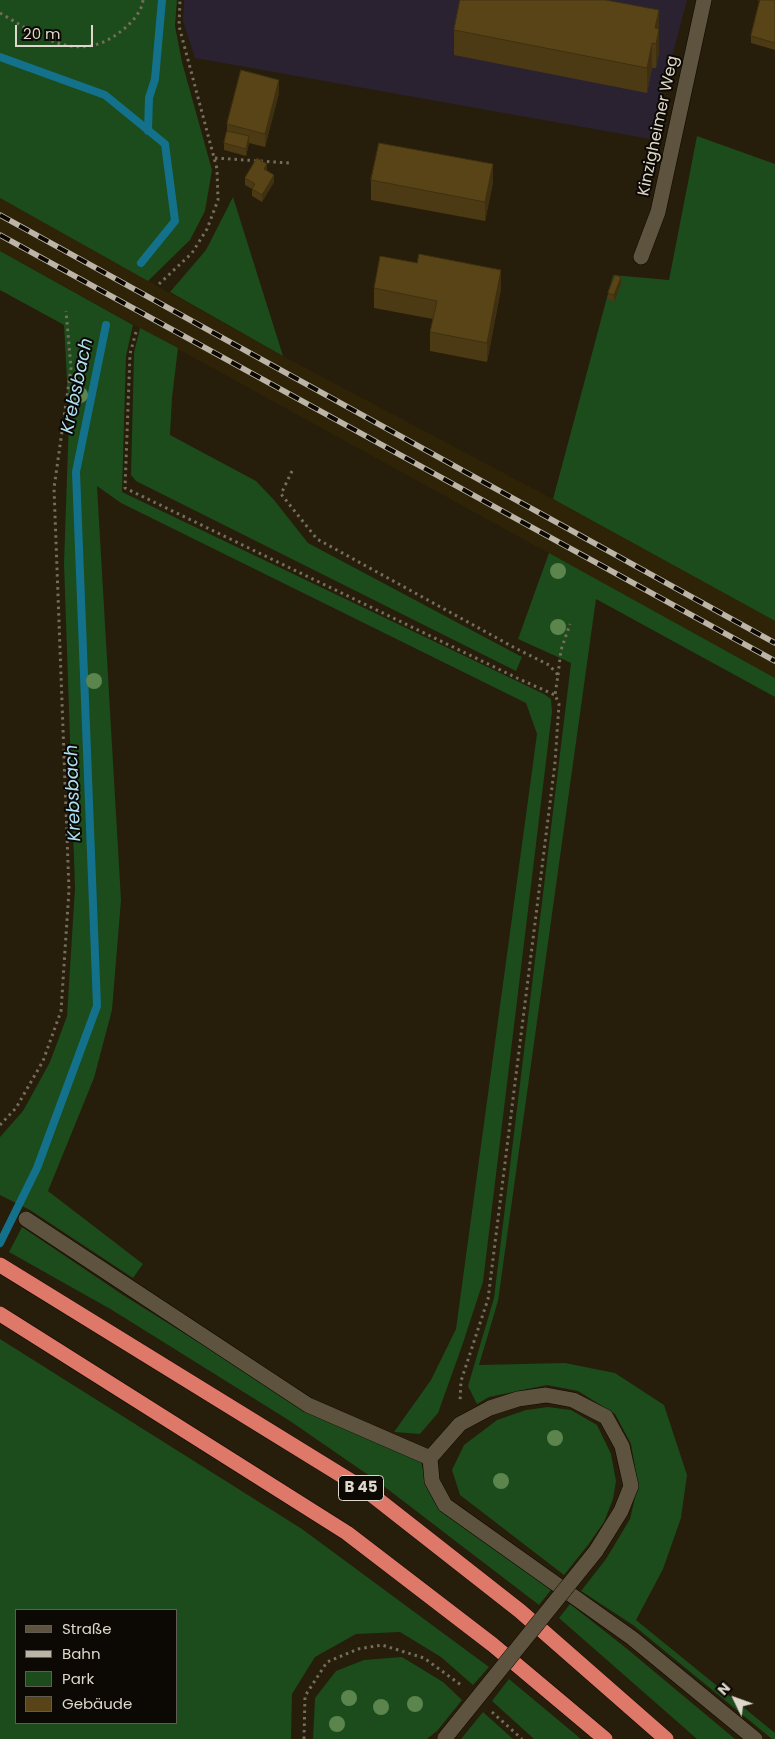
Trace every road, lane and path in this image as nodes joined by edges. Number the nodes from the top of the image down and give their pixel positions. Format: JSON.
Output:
{"nodes":[{"id":1,"x":143,"y":0,"type":"edge"},
{"id":2,"x":180,"y":0,"type":"edge"},
{"id":3,"x":704,"y":0,"type":"edge"},
{"id":4,"x":0,"y":13,"type":"edge"},
{"id":5,"x":215,"y":158,"type":"junction"},
{"id":6,"x":290,"y":164,"type":"dead end"},
{"id":7,"x":641,"y":257,"type":"dead end"},
{"id":8,"x":159,"y":284,"type":"dead end"},
{"id":9,"x":66,"y":310,"type":"dead end"},
{"id":10,"x":136,"y":332,"type":"dead end"},
{"id":11,"x":292,"y":471,"type":"dead end"},
{"id":12,"x":570,"y":624,"type":"dead end"},
{"id":13,"x":558,"y":675,"type":"junction"},
{"id":14,"x":555,"y":695,"type":"junction"},
{"id":15,"x":0,"y":1125,"type":"edge"},
{"id":16,"x":26,"y":1219,"type":"dead end"},
{"id":17,"x":0,"y":1264,"type":"edge"},
{"id":18,"x":3,"y":1316,"type":"edge"},
{"id":19,"x":460,"y":1424,"type":"junction"},
{"id":20,"x":430,"y":1458,"type":"junction"},
{"id":21,"x":464,"y":1688,"type":"dead end"},
{"id":22,"x":491,"y":1712,"type":"dead end"},
{"id":23,"x":304,"y":1739,"type":"edge"},
{"id":24,"x":445,"y":1739,"type":"edge"},
{"id":25,"x":522,"y":1739,"type":"edge"},
{"id":26,"x":605,"y":1739,"type":"edge"},
{"id":27,"x":666,"y":1739,"type":"edge"},
{"id":28,"x":755,"y":1739,"type":"edge"}],
"edges":[{"from":1,"to":4,"type":"path"},
{"from":2,"to":5,"type":"path"},
{"from":3,"to":7,"type":"street","name":"Kinzigheimer Weg"},
{"from":5,"to":6,"type":"path"},
{"from":5,"to":8,"type":"path"},
{"from":9,"to":15,"type":"path"},
{"from":10,"to":14,"type":"path"},
{"from":11,"to":13,"type":"path"},
{"from":12,"to":13,"type":"path"},
{"from":13,"to":14,"type":"path"},
{"from":14,"to":19,"type":"path"},
{"from":16,"to":20,"type":"street"},
{"from":17,"to":27,"type":"highway","number":"B 45"},
{"from":18,"to":26,"type":"highway","number":"B 45"},
{"from":19,"to":20,"type":"street"},
{"from":19,"to":24,"type":"street","bridge":true},
{"from":20,"to":28,"type":"street"},
{"from":21,"to":23,"type":"path"},
{"from":22,"to":25,"type":"path"}]}
